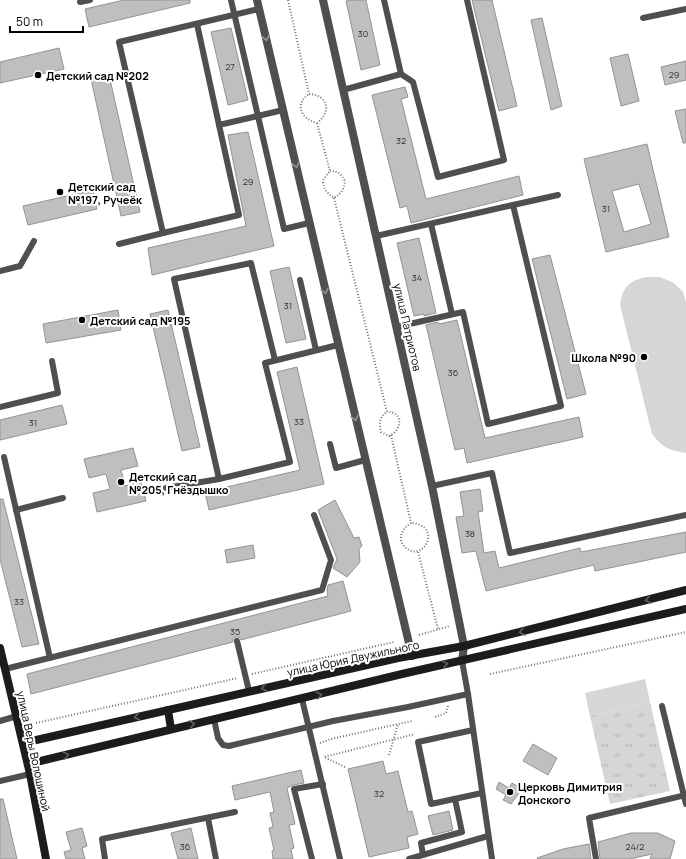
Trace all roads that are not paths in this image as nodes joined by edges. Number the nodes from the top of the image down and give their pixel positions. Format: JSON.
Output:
{"nodes":[{"id":1,"x":90,"y":0,"type":"edge"},
{"id":2,"x":231,"y":0,"type":"edge"},
{"id":3,"x":257,"y":0,"type":"edge"},
{"id":4,"x":323,"y":0,"type":"edge"},
{"id":5,"x":384,"y":0,"type":"edge"},
{"id":6,"x":467,"y":0,"type":"edge"},
{"id":7,"x":80,"y":2,"type":"dead end"},
{"id":8,"x":259,"y":9,"type":"junction"},
{"id":9,"x":686,"y":9,"type":"edge"},
{"id":10,"x":234,"y":15,"type":"junction"},
{"id":11,"x":643,"y":18,"type":"dead end"},
{"id":12,"x":197,"y":24,"type":"junction"},
{"id":13,"x":401,"y":74,"type":"junction"},
{"id":14,"x":343,"y":90,"type":"junction"},
{"id":15,"x":283,"y":110,"type":"junction"},
{"id":16,"x":258,"y":116,"type":"junction"},
{"id":17,"x":219,"y":125,"type":"junction"},
{"id":18,"x":558,"y":195,"type":"dead end"},
{"id":19,"x":513,"y":205,"type":"junction"},
{"id":20,"x":309,"y":223,"type":"junction"},
{"id":21,"x":431,"y":224,"type":"junction"},
{"id":22,"x":163,"y":233,"type":"junction"},
{"id":23,"x":376,"y":236,"type":"junction"},
{"id":24,"x":34,"y":241,"type":"dead end"},
{"id":25,"x":120,"y":244,"type":"dead end"},
{"id":26,"x":0,"y":271,"type":"edge"},
{"id":27,"x":300,"y":280,"type":"dead end"},
{"id":28,"x":452,"y":314,"type":"junction"},
{"id":29,"x":396,"y":327,"type":"junction"},
{"id":30,"x":338,"y":345,"type":"junction"},
{"id":31,"x":316,"y":350,"type":"junction"},
{"id":32,"x":275,"y":360,"type":"junction"},
{"id":33,"x":52,"y":361,"type":"dead end"},
{"id":34,"x":0,"y":407,"type":"edge"},
{"id":35,"x":330,"y":444,"type":"dead end"},
{"id":36,"x":4,"y":457,"type":"dead end"},
{"id":37,"x":365,"y":460,"type":"junction"},
{"id":38,"x":219,"y":479,"type":"junction"},
{"id":39,"x":432,"y":486,"type":"junction"},
{"id":40,"x":166,"y":488,"type":"dead end"},
{"id":41,"x":63,"y":498,"type":"dead end"},
{"id":42,"x":16,"y":510,"type":"junction"},
{"id":43,"x":314,"y":515,"type":"dead end"},
{"id":44,"x":686,"y":515,"type":"edge"},
{"id":45,"x":686,"y":590,"type":"edge"},
{"id":46,"x":686,"y":609,"type":"edge"},
{"id":47,"x":231,"y":613,"type":"junction"},
{"id":48,"x":232,"y":620,"type":"dead end"},
{"id":49,"x":237,"y":641,"type":"dead end"},
{"id":50,"x":464,"y":646,"type":"junction"},
{"id":51,"x":0,"y":648,"type":"edge"},
{"id":52,"x":412,"y":656,"type":"junction"},
{"id":53,"x":50,"y":658,"type":"junction"},
{"id":54,"x":462,"y":660,"type":"junction"},
{"id":55,"x":5,"y":669,"type":"junction"},
{"id":56,"x":249,"y":691,"type":"junction"},
{"id":57,"x":468,"y":694,"type":"junction"},
{"id":58,"x":302,"y":699,"type":"junction"},
{"id":59,"x":662,"y":706,"type":"dead end"},
{"id":60,"x":168,"y":710,"type":"junction"},
{"id":61,"x":17,"y":716,"type":"junction"},
{"id":62,"x":214,"y":719,"type":"junction"},
{"id":63,"x":0,"y":721,"type":"edge"},
{"id":64,"x":309,"y":727,"type":"junction"},
{"id":65,"x":171,"y":729,"type":"junction"},
{"id":66,"x":473,"y":730,"type":"junction"},
{"id":67,"x":23,"y":743,"type":"junction"},
{"id":68,"x":28,"y":764,"type":"junction"},
{"id":69,"x":30,"y":774,"type":"junction"},
{"id":70,"x":0,"y":781,"type":"edge"},
{"id":71,"x":323,"y":784,"type":"junction"},
{"id":72,"x":482,"y":793,"type":"junction"},
{"id":73,"x":685,"y":795,"type":"edge"},
{"id":74,"x":455,"y":799,"type":"junction"},
{"id":75,"x":686,"y":804,"type":"edge"},
{"id":76,"x":235,"y":812,"type":"dead end"},
{"id":77,"x":208,"y":818,"type":"junction"},
{"id":78,"x":488,"y":836,"type":"junction"},
{"id":79,"x":424,"y":855,"type":"junction"},
{"id":80,"x":46,"y":859,"type":"edge"},
{"id":81,"x":106,"y":859,"type":"edge"},
{"id":82,"x":216,"y":859,"type":"edge"},
{"id":83,"x":312,"y":859,"type":"edge"},
{"id":84,"x":340,"y":859,"type":"edge"},
{"id":85,"x":409,"y":859,"type":"edge"},
{"id":86,"x":492,"y":859,"type":"edge"},
{"id":87,"x":596,"y":859,"type":"edge"}],
"edges":[{"from":1,"to":7,"type":"lane"},
{"from":2,"to":10,"type":"lane"},
{"from":3,"to":8,"type":"street"},
{"from":4,"to":14,"type":"street","name":"улица Патриотов"},
{"from":5,"to":13,"type":"lane"},
{"from":6,"to":13,"type":"lane"},
{"from":8,"to":10,"type":"lane"},
{"from":8,"to":15,"type":"street","one_way":true},
{"from":9,"to":11,"type":"lane"},
{"from":10,"to":12,"type":"lane"},
{"from":10,"to":16,"type":"lane"},
{"from":12,"to":17,"type":"lane"},
{"from":12,"to":22,"type":"lane"},
{"from":13,"to":14,"type":"lane"},
{"from":14,"to":23,"type":"street","name":"улица Патриотов"},
{"from":15,"to":16,"type":"lane"},
{"from":15,"to":20,"type":"street","one_way":true},
{"from":16,"to":17,"type":"lane"},
{"from":16,"to":20,"type":"lane"},
{"from":17,"to":22,"type":"lane"},
{"from":18,"to":19,"type":"lane"},
{"from":19,"to":21,"type":"lane"},
{"from":19,"to":28,"type":"lane"},
{"from":20,"to":30,"type":"street","one_way":true},
{"from":21,"to":23,"type":"lane"},
{"from":21,"to":28,"type":"lane"},
{"from":22,"to":25,"type":"lane"},
{"from":23,"to":29,"type":"street","name":"улица Патриотов"},
{"from":24,"to":26,"type":"lane"},
{"from":27,"to":31,"type":"lane"},
{"from":28,"to":29,"type":"lane"},
{"from":29,"to":39,"type":"street","name":"улица Патриотов"},
{"from":30,"to":31,"type":"lane"},
{"from":30,"to":37,"type":"street","one_way":true},
{"from":31,"to":32,"type":"lane"},
{"from":32,"to":38,"type":"lane"},
{"from":32,"to":38,"type":"lane"},
{"from":33,"to":34,"type":"lane"},
{"from":35,"to":37,"type":"lane"},
{"from":36,"to":42,"type":"lane"},
{"from":37,"to":52,"type":"street"},
{"from":38,"to":40,"type":"lane"},
{"from":39,"to":44,"type":"lane"},
{"from":39,"to":50,"type":"street","name":"улица Патриотов"},
{"from":41,"to":42,"type":"lane"},
{"from":42,"to":53,"type":"lane"},
{"from":43,"to":47,"type":"lane"},
{"from":45,"to":50,"type":"street","name":"улица Юрия Двужильного","one_way":true},
{"from":46,"to":54,"type":"street"},
{"from":47,"to":48,"type":"lane"},
{"from":47,"to":53,"type":"lane"},
{"from":49,"to":56,"type":"lane"},
{"from":50,"to":52,"type":"street","name":"улица Юрия Двужильного"},
{"from":50,"to":54,"type":"street","name":"улица Патриотов"},
{"from":51,"to":55,"type":"street","name":"улица Веры Волошиной"},
{"from":52,"to":56,"type":"street","name":"улица Юрия Двужильного","one_way":true},
{"from":53,"to":55,"type":"lane"},
{"from":54,"to":57,"type":"lane"},
{"from":58,"to":54,"type":"street","one_way":true},
{"from":55,"to":61,"type":"street","name":"улица Веры Волошиной"},
{"from":56,"to":60,"type":"street","name":"улица Юрия Двужильного"},
{"from":57,"to":64,"type":"lane"},
{"from":57,"to":66,"type":"lane"},
{"from":58,"to":62,"type":"street"},
{"from":58,"to":64,"type":"lane"},
{"from":59,"to":73,"type":"lane"},
{"from":60,"to":65,"type":"street"},
{"from":60,"to":67,"type":"street","name":"улица Юрия Двужильного","one_way":true},
{"from":61,"to":63,"type":"lane"},
{"from":61,"to":67,"type":"street","name":"улица Веры Волошиной"},
{"from":62,"to":64,"type":"lane"},
{"from":65,"to":62,"type":"street","one_way":true},
{"from":64,"to":71,"type":"lane"},
{"from":68,"to":65,"type":"street","one_way":true},
{"from":66,"to":72,"type":"lane"},
{"from":66,"to":74,"type":"lane"},
{"from":67,"to":68,"type":"street","name":"улица Веры Волошиной"},
{"from":68,"to":69,"type":"street","name":"улица Веры Волошиной"},
{"from":69,"to":70,"type":"lane"},
{"from":69,"to":80,"type":"street","name":"улица Веры Волошиной"},
{"from":71,"to":83,"type":"lane"},
{"from":71,"to":84,"type":"lane"},
{"from":72,"to":74,"type":"lane"},
{"from":72,"to":78,"type":"lane"},
{"from":73,"to":75,"type":"lane"},
{"from":73,"to":87,"type":"lane"},
{"from":74,"to":79,"type":"lane"},
{"from":76,"to":77,"type":"lane"},
{"from":77,"to":81,"type":"lane"},
{"from":77,"to":82,"type":"lane"},
{"from":78,"to":79,"type":"lane"},
{"from":78,"to":86,"type":"lane"},
{"from":79,"to":85,"type":"lane"}]}
